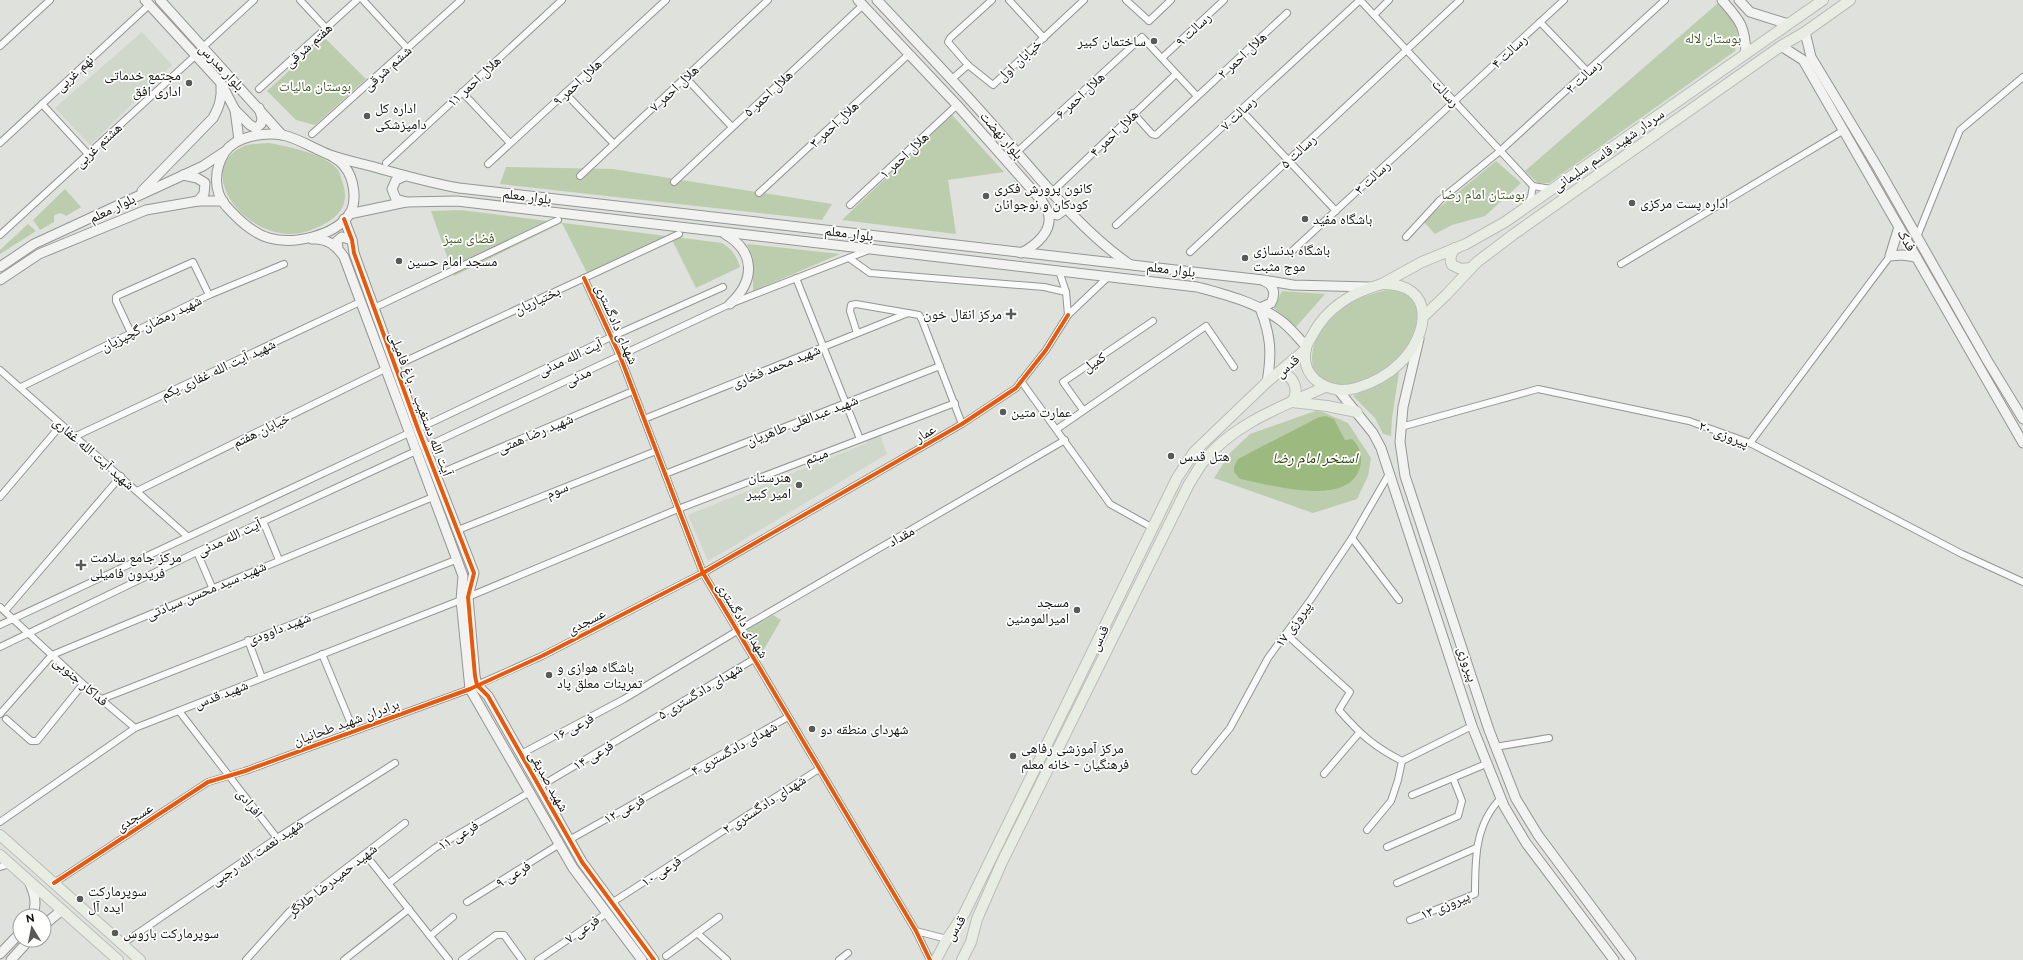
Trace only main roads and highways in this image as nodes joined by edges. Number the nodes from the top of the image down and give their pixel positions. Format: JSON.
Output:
{"nodes":[{"id":1,"x":160,"y":0,"type":"edge"},
{"id":2,"x":877,"y":0,"type":"edge"},
{"id":3,"x":1722,"y":0,"type":"edge"},
{"id":4,"x":1739,"y":0,"type":"edge"},
{"id":5,"x":1823,"y":0,"type":"edge"},
{"id":6,"x":1850,"y":0,"type":"edge"},
{"id":7,"x":147,"y":2,"type":"edge"},
{"id":8,"x":861,"y":2,"type":"edge"},
{"id":9,"x":1750,"y":12,"type":"junction"},
{"id":10,"x":1739,"y":20,"type":"junction"},
{"id":11,"x":1788,"y":24,"type":"junction"},
{"id":12,"x":1805,"y":32,"type":"junction"},
{"id":13,"x":1781,"y":46,"type":"junction"},
{"id":14,"x":1746,"y":54,"type":"junction"},
{"id":15,"x":1807,"y":58,"type":"junction"},
{"id":16,"x":221,"y":83,"type":"junction"},
{"id":17,"x":259,"y":107,"type":"junction"},
{"id":18,"x":235,"y":110,"type":"junction"},
{"id":19,"x":282,"y":135,"type":"junction"},
{"id":20,"x":239,"y":140,"type":"junction"},
{"id":21,"x":225,"y":152,"type":"junction"},
{"id":22,"x":330,"y":155,"type":"junction"},
{"id":23,"x":183,"y":175,"type":"junction"},
{"id":24,"x":406,"y":176,"type":"junction"},
{"id":25,"x":139,"y":194,"type":"junction"},
{"id":26,"x":198,"y":201,"type":"junction"},
{"id":27,"x":222,"y":201,"type":"junction"},
{"id":28,"x":406,"y":202,"type":"junction"},
{"id":29,"x":1066,"y":206,"type":"junction"},
{"id":30,"x":1049,"y":213,"type":"junction"},
{"id":31,"x":347,"y":217,"type":"junction"},
{"id":32,"x":1899,"y":227,"type":"junction"},
{"id":33,"x":722,"y":232,"type":"junction"},
{"id":34,"x":308,"y":239,"type":"junction"},
{"id":35,"x":352,"y":240,"type":"junction"},
{"id":36,"x":338,"y":248,"type":"junction"},
{"id":37,"x":1455,"y":248,"type":"junction"},
{"id":38,"x":1020,"y":253,"type":"junction"},
{"id":39,"x":1916,"y":257,"type":"junction"},
{"id":40,"x":1131,"y":265,"type":"junction"},
{"id":41,"x":0,"y":267,"type":"edge"},
{"id":42,"x":1471,"y":268,"type":"junction"},
{"id":43,"x":0,"y":280,"type":"edge"},
{"id":44,"x":1263,"y":280,"type":"junction"},
{"id":45,"x":1382,"y":284,"type":"junction"},
{"id":46,"x":1371,"y":287,"type":"junction"},
{"id":47,"x":730,"y":304,"type":"road end"},
{"id":48,"x":1260,"y":308,"type":"junction"},
{"id":49,"x":1424,"y":316,"type":"junction"},
{"id":50,"x":1420,"y":335,"type":"junction"},
{"id":51,"x":1306,"y":348,"type":"junction"},
{"id":52,"x":1279,"y":372,"type":"junction"},
{"id":53,"x":1267,"y":382,"type":"junction"},
{"id":54,"x":1325,"y":387,"type":"junction"},
{"id":55,"x":1339,"y":391,"type":"junction"},
{"id":56,"x":1292,"y":402,"type":"junction"},
{"id":57,"x":1357,"y":412,"type":"junction"},
{"id":58,"x":2023,"y":419,"type":"edge"},
{"id":59,"x":2023,"y":443,"type":"edge"},
{"id":60,"x":464,"y":599,"type":"junction"},
{"id":61,"x":474,"y":687,"type":"junction"},
{"id":62,"x":539,"y":787,"type":"junction"},
{"id":63,"x":530,"y":792,"type":"junction"},
{"id":64,"x":0,"y":835,"type":"edge"},
{"id":65,"x":0,"y":855,"type":"edge"},
{"id":66,"x":29,"y":881,"type":"junction"},
{"id":67,"x":35,"y":908,"type":"edge"},
{"id":68,"x":62,"y":910,"type":"junction"},
{"id":69,"x":52,"y":918,"type":"edge"},
{"id":70,"x":1604,"y":924,"type":"junction"},
{"id":71,"x":1592,"y":932,"type":"junction"},
{"id":72,"x":948,"y":937,"type":"junction"},
{"id":73,"x":12,"y":941,"type":"edge"},
{"id":74,"x":971,"y":942,"type":"junction"},
{"id":75,"x":22,"y":948,"type":"edge"},
{"id":76,"x":0,"y":953,"type":"edge"},
{"id":77,"x":11,"y":960,"type":"edge"},
{"id":78,"x":118,"y":960,"type":"edge"},
{"id":79,"x":140,"y":960,"type":"edge"},
{"id":80,"x":642,"y":960,"type":"edge"},
{"id":81,"x":654,"y":960,"type":"edge"},
{"id":82,"x":936,"y":960,"type":"edge"},
{"id":83,"x":962,"y":960,"type":"edge"},
{"id":84,"x":1614,"y":960,"type":"edge"},
{"id":85,"x":1631,"y":960,"type":"edge"}],
"edges":[{"from":1,"to":17,"type":"main road","name":"بلوار مدرس"},
{"from":2,"to":29,"type":"main road","name":"بلوار نهضت"},
{"from":3,"to":10,"type":"main road"},
{"from":4,"to":9,"type":"main road"},
{"from":5,"to":11,"type":"main road","name":"سردار شهید قاسم سلیمانی"},
{"from":6,"to":12,"type":"main road"},
{"from":7,"to":16,"type":"main road","name":"بلوار مدرس"},
{"from":8,"to":30,"type":"main road","name":"بلوار نهضت"},
{"from":9,"to":10,"type":"main road"},
{"from":9,"to":11,"type":"main road"},
{"from":10,"to":14,"type":"main road"},
{"from":11,"to":14,"type":"main road","name":"سردار شهید قاسم سلیمانی"},
{"from":12,"to":13,"type":"main road"},
{"from":12,"to":15,"type":"main road","name":"فدک"},
{"from":13,"to":15,"type":"main road","name":"فدک"},
{"from":13,"to":42,"type":"main road"},
{"from":14,"to":37,"type":"main road","name":"سردار شهید قاسم سلیمانی"},
{"from":15,"to":32,"type":"main road","name":"فدک"},
{"from":15,"to":58,"type":"main road","name":"فدک"},
{"from":16,"to":18,"type":"main road","name":"بلوار مدرس"},
{"from":16,"to":25,"type":"main road"},
{"from":17,"to":18,"type":"main road"},
{"from":17,"to":19,"type":"main road","name":"بلوار مدرس"},
{"from":18,"to":20,"type":"main road","name":"بلوار مدرس"},
{"from":19,"to":20,"type":"main road"},
{"from":19,"to":22,"type":"main road"},
{"from":20,"to":21,"type":"main road"},
{"from":21,"to":23,"type":"main road","name":"بلوار معلم"},
{"from":21,"to":27,"type":"main road"},
{"from":22,"to":24,"type":"main road","name":"بلوار معلم"},
{"from":22,"to":31,"type":"main road"},
{"from":23,"to":25,"type":"main road","name":"بلوار معلم"},
{"from":23,"to":26,"type":"main road"},
{"from":24,"to":28,"type":"main road"},
{"from":24,"to":38,"type":"main road","name":"بلوار معلم"},
{"from":25,"to":41,"type":"main road","name":"بلوار معلم"},
{"from":26,"to":27,"type":"main road","name":"بلوار معلم"},
{"from":26,"to":43,"type":"main road","name":"بلوار معلم"},
{"from":27,"to":34,"type":"main road"},
{"from":28,"to":31,"type":"main road","name":"بلوار معلم"},
{"from":28,"to":33,"type":"main road","name":"بلوار معلم"},
{"from":29,"to":30,"type":"main road"},
{"from":29,"to":40,"type":"main road","name":"بلوار نهضت"},
{"from":30,"to":38,"type":"main road"},
{"from":31,"to":34,"type":"main road"},
{"from":31,"to":35,"type":"main road","name":"آیت الله دستغیب _ باغ فامیلی"},
{"from":32,"to":39,"type":"main road","name":"فدک"},
{"from":32,"to":39,"type":"main road"},
{"from":33,"to":47,"type":"main road"},
{"from":33,"to":48,"type":"main road","name":"بلوار معلم"},
{"from":34,"to":36,"type":"main road"},
{"from":35,"to":36,"type":"main road"},
{"from":35,"to":60,"type":"main road","name":"آیت الله دستغیب _ باغ فامیلی"},
{"from":36,"to":60,"type":"main road","name":"آیت الله دستغیب _ باغ فامیلی"},
{"from":37,"to":42,"type":"main road"},
{"from":37,"to":45,"type":"main road","name":"سردار شهید قاسم سلیمانی"},
{"from":38,"to":40,"type":"main road","name":"بلوار معلم"},
{"from":39,"to":59,"type":"main road","name":"فدک"},
{"from":40,"to":44,"type":"main road","name":"بلوار معلم"},
{"from":42,"to":49,"type":"main road"},
{"from":44,"to":46,"type":"main road","name":"بلوار معلم"},
{"from":44,"to":48,"type":"main road"},
{"from":45,"to":46,"type":"main road"},
{"from":45,"to":49,"type":"main road"},
{"from":46,"to":51,"type":"main road"},
{"from":48,"to":51,"type":"main road","name":"بلوار معلم"},
{"from":48,"to":53,"type":"main road"},
{"from":49,"to":50,"type":"main road"},
{"from":50,"to":55,"type":"main road"},
{"from":50,"to":70,"type":"main road","name":"پیروزی"},
{"from":51,"to":52,"type":"main road","name":"قدس"},
{"from":51,"to":54,"type":"main road"},
{"from":52,"to":53,"type":"main road","name":"قدس"},
{"from":52,"to":56,"type":"main road"},
{"from":53,"to":72,"type":"main road","name":"قدس"},
{"from":54,"to":55,"type":"main road"},
{"from":54,"to":56,"type":"main road","name":"قدس"},
{"from":55,"to":57,"type":"main road","name":"پیروزی"},
{"from":56,"to":57,"type":"main road"},
{"from":56,"to":74,"type":"main road","name":"قدس"},
{"from":57,"to":71,"type":"main road","name":"پیروزی"},
{"from":60,"to":61,"type":"main road","name":"شهید صدیقی"},
{"from":61,"to":62,"type":"main road","name":"شهید صدیقی"},
{"from":61,"to":63,"type":"main road","name":"شهید صدیقی"},
{"from":62,"to":63,"type":"main road"},
{"from":62,"to":81,"type":"main road","name":"شهید صدیقی"},
{"from":63,"to":80,"type":"main road","name":"شهید صدیقی"},
{"from":64,"to":79,"type":"main road"},
{"from":65,"to":66,"type":"main road"},
{"from":66,"to":67,"type":"main road"},
{"from":66,"to":68,"type":"main road"},
{"from":68,"to":69,"type":"main road"},
{"from":68,"to":78,"type":"main road"},
{"from":70,"to":71,"type":"main road"},
{"from":70,"to":85,"type":"main road","name":"پیروزی"},
{"from":71,"to":84,"type":"main road","name":"پیروزی"},
{"from":72,"to":74,"type":"main road"},
{"from":72,"to":82,"type":"main road","name":"قدس"},
{"from":73,"to":76,"type":"main road"},
{"from":74,"to":83,"type":"main road","name":"قدس"},
{"from":75,"to":77,"type":"main road"}]}
